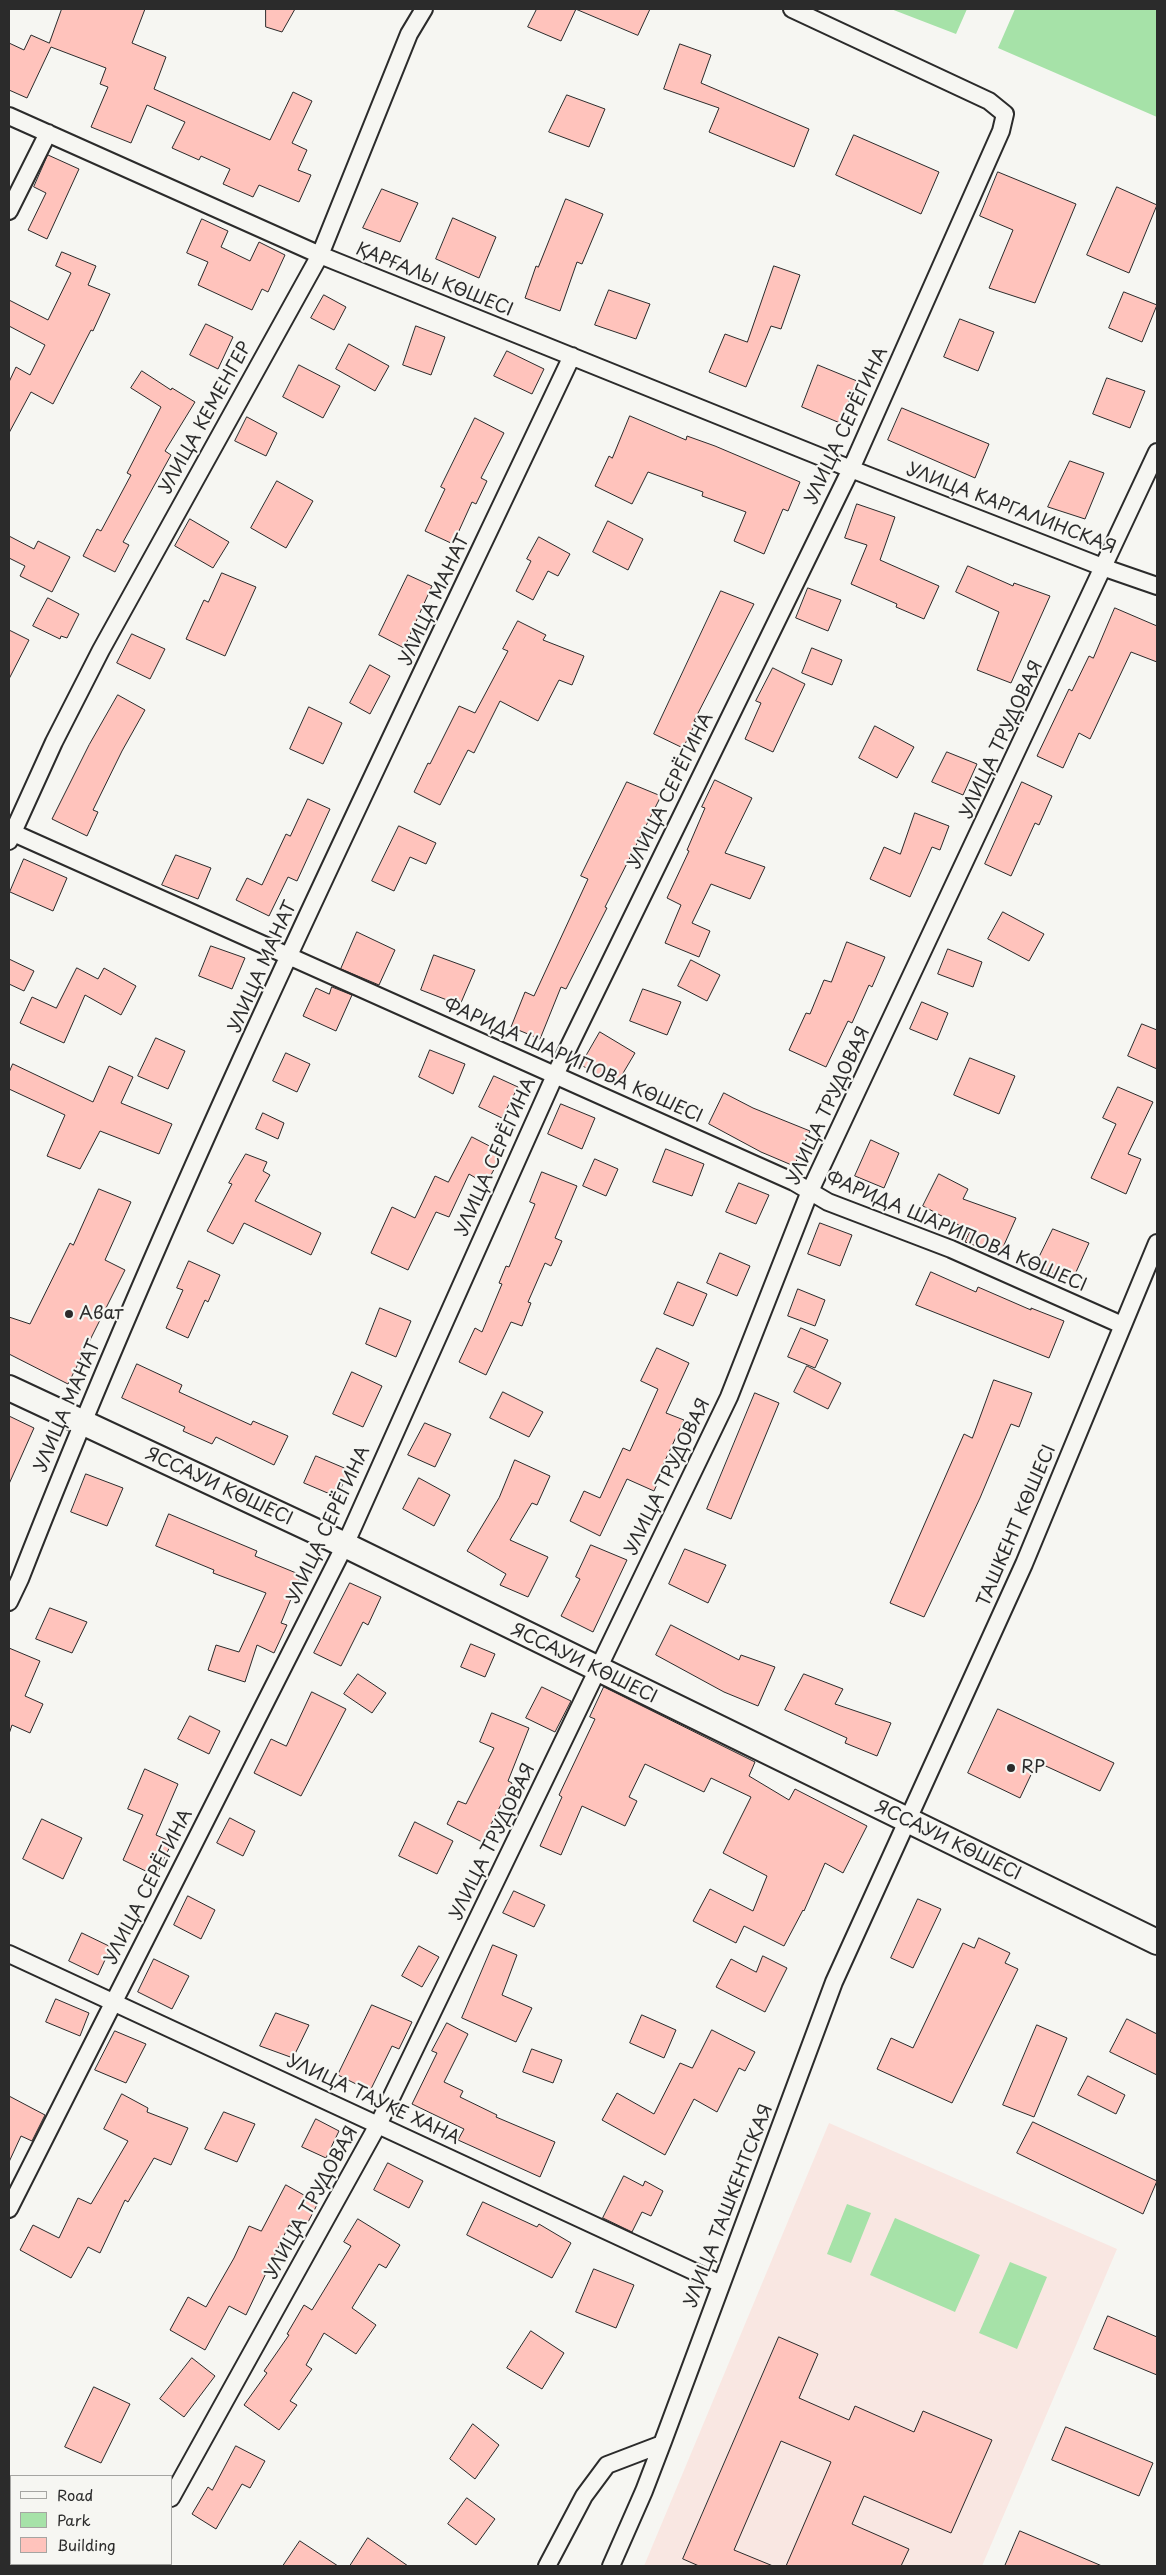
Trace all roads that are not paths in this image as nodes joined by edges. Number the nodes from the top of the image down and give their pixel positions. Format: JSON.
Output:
{"nodes":[{"id":1,"x":424,"y":9,"type":"edge"},
{"id":2,"x":792,"y":9,"type":"edge"},
{"id":3,"x":9,"y":116,"type":"edge"},
{"id":4,"x":48,"y":133,"type":"junction"},
{"id":5,"x":9,"y":211,"type":"edge"},
{"id":6,"x":320,"y":256,"type":"junction"},
{"id":7,"x":572,"y":356,"type":"junction"},
{"id":8,"x":1157,"y":452,"type":"edge"},
{"id":9,"x":851,"y":469,"type":"junction"},
{"id":10,"x":1105,"y":568,"type":"junction"},
{"id":11,"x":1157,"y":586,"type":"edge"},
{"id":12,"x":10,"y":835,"type":"edge"},
{"id":13,"x":288,"y":957,"type":"junction"},
{"id":14,"x":556,"y":1073,"type":"junction"},
{"id":15,"x":810,"y":1191,"type":"junction"},
{"id":16,"x":1157,"y":1243,"type":"edge"},
{"id":17,"x":1122,"y":1325,"type":"junction"},
{"id":18,"x":9,"y":1388,"type":"edge"},
{"id":19,"x":82,"y":1422,"type":"junction"},
{"id":20,"x":344,"y":1546,"type":"junction"},
{"id":21,"x":9,"y":1602,"type":"edge"},
{"id":22,"x":598,"y":1670,"type":"junction"},
{"id":23,"x":908,"y":1822,"type":"junction"},
{"id":24,"x":1157,"y":1942,"type":"edge"},
{"id":25,"x":9,"y":1954,"type":"edge"},
{"id":26,"x":113,"y":2003,"type":"junction"},
{"id":27,"x":379,"y":2124,"type":"junction"},
{"id":28,"x":9,"y":2209,"type":"edge"},
{"id":29,"x":721,"y":2284,"type":"junction"},
{"id":30,"x":662,"y":2444,"type":"junction"},
{"id":31,"x":172,"y":2496,"type":"edge"},
{"id":32,"x":547,"y":2566,"type":"edge"},
{"id":33,"x":611,"y":2566,"type":"edge"}],
"edges":[{"from":1,"to":6,"type":"street","name":"УЛИЦА КЕМЕНГЕР"},
{"from":2,"to":9,"type":"street","name":"УЛИЦА СЕРЁГИНА"},
{"from":3,"to":4,"type":"street","name":"ҚАРҒАЛЫ КӨШЕСІ"},
{"from":4,"to":5,"type":"street"},
{"from":4,"to":6,"type":"street","name":"ҚАРҒАЛЫ КӨШЕСІ"},
{"from":6,"to":7,"type":"street","name":"ҚАРҒАЛЫ КӨШЕСІ"},
{"from":6,"to":12,"type":"street","name":"УЛИЦА КЕМЕНГЕР"},
{"from":7,"to":9,"type":"street","name":"ҚАРҒАЛЫ КӨШЕСІ"},
{"from":7,"to":13,"type":"street","name":"УЛИЦА МАНАТ"},
{"from":8,"to":10,"type":"street","name":"УЛИЦА ТРУДОВАЯ"},
{"from":9,"to":10,"type":"street","name":"УЛИЦА КАРГАЛИНСКАЯ"},
{"from":9,"to":14,"type":"street","name":"УЛИЦА СЕРЁГИНА"},
{"from":10,"to":11,"type":"street","name":"УЛИЦА КАРГАЛИНСКАЯ"},
{"from":10,"to":15,"type":"street","name":"УЛИЦА ТРУДОВАЯ"},
{"from":12,"to":13,"type":"street","name":"ФАРИДА ШАРИПОВА КӨШЕСІ"},
{"from":13,"to":14,"type":"street","name":"ФАРИДА ШАРИПОВА КӨШЕСІ"},
{"from":13,"to":19,"type":"street","name":"УЛИЦА МАНАТ"},
{"from":14,"to":15,"type":"street","name":"ФАРИДА ШАРИПОВА КӨШЕСІ"},
{"from":14,"to":20,"type":"street","name":"УЛИЦА СЕРЁГИНА"},
{"from":15,"to":17,"type":"street","name":"ФАРИДА ШАРИПОВА КӨШЕСІ"},
{"from":15,"to":22,"type":"street","name":"УЛИЦА ТРУДОВАЯ"},
{"from":16,"to":17,"type":"street","name":"ТАШКЕНТ КӨШЕСІ"},
{"from":17,"to":23,"type":"street","name":"ТАШКЕНТ КӨШЕСІ"},
{"from":18,"to":19,"type":"main road","name":"ЯССАУИ КӨШЕСІ"},
{"from":19,"to":20,"type":"main road","name":"ЯССАУИ КӨШЕСІ"},
{"from":19,"to":21,"type":"street","name":"УЛИЦА МАНАТ"},
{"from":20,"to":22,"type":"main road","name":"ЯССАУИ КӨШЕСІ"},
{"from":20,"to":26,"type":"street","name":"УЛИЦА СЕРЁГИНА"},
{"from":22,"to":23,"type":"main road","name":"ЯССАУИ КӨШЕСІ"},
{"from":22,"to":27,"type":"street","name":"УЛИЦА ТРУДОВАЯ"},
{"from":23,"to":24,"type":"main road","name":"ЯССАУИ КӨШЕСІ"},
{"from":23,"to":29,"type":"street","name":"УЛИЦА ТАШКЕНТСКАЯ"},
{"from":25,"to":26,"type":"street","name":"УЛИЦА ТАУКЕ ХАНА"},
{"from":26,"to":27,"type":"street","name":"УЛИЦА ТАУКЕ ХАНА"},
{"from":26,"to":28,"type":"street","name":"УЛИЦА СЕРЁГИНА"},
{"from":27,"to":29,"type":"street","name":"УЛИЦА ТАУКЕ ХАНА"},
{"from":27,"to":31,"type":"street","name":"УЛИЦА ТРУДОВАЯ"},
{"from":29,"to":30,"type":"street","name":"УЛИЦА ТАШКЕНТСКАЯ"},
{"from":30,"to":32,"type":"street"},
{"from":30,"to":33,"type":"street","name":"УЛИЦА ТАШКЕНТСКАЯ"}]}
